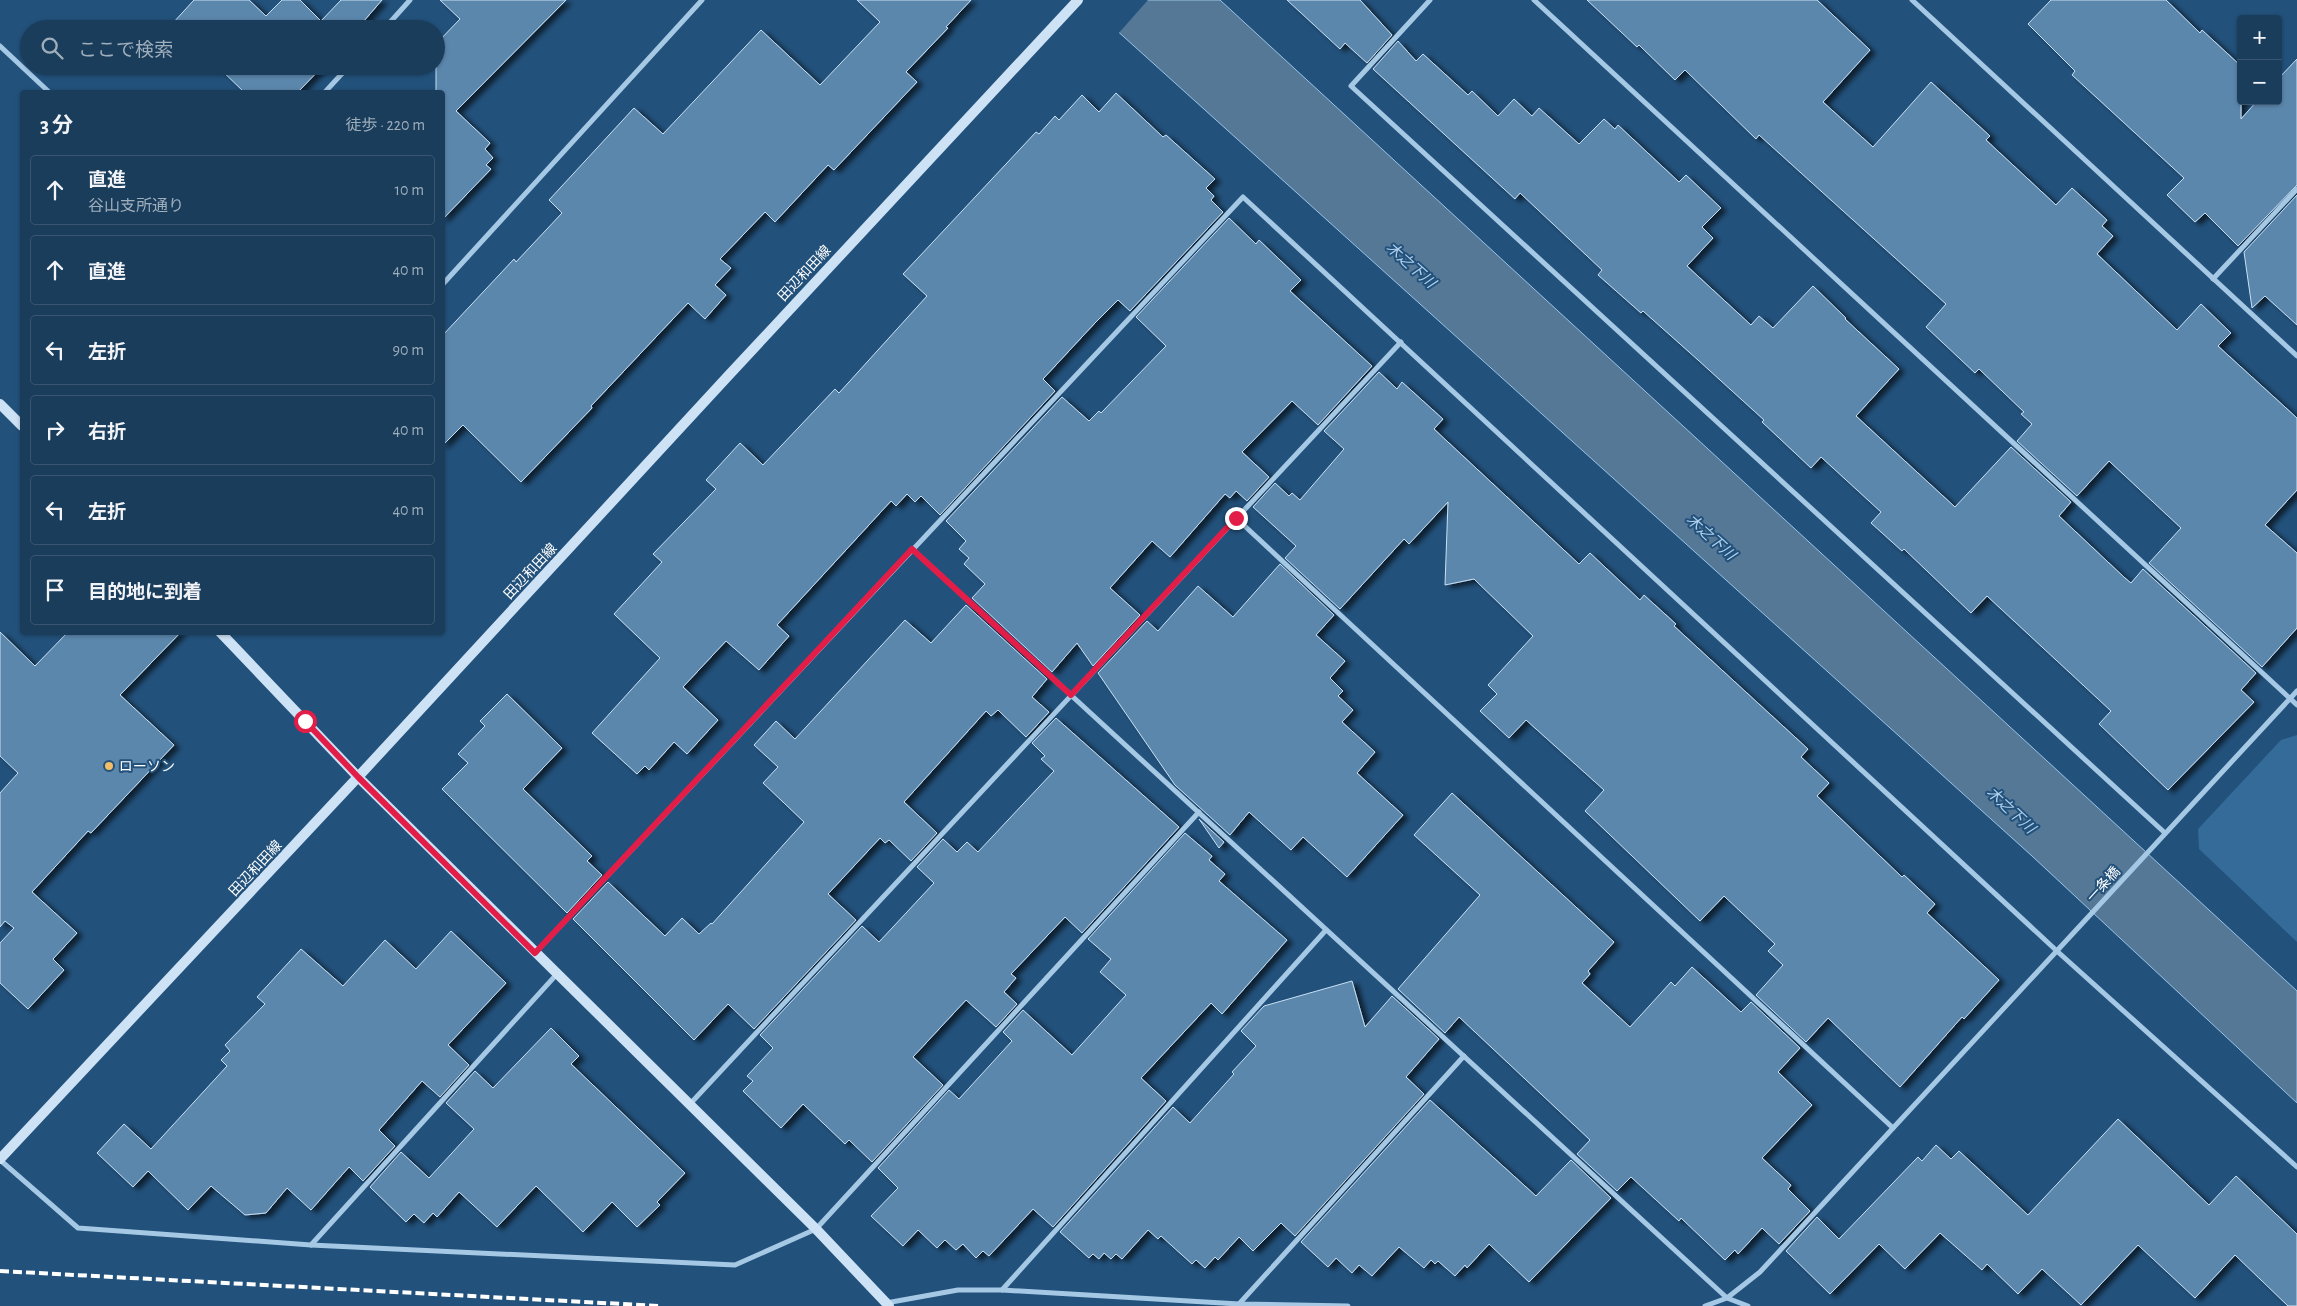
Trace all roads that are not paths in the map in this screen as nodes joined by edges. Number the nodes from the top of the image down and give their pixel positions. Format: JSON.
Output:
{"nodes":[{"id":1,"x":410,"y":0,"type":"edge"},
{"id":2,"x":702,"y":0,"type":"edge"},
{"id":3,"x":1078,"y":0,"type":"edge"},
{"id":4,"x":1430,"y":0,"type":"edge"},
{"id":5,"x":1534,"y":0,"type":"edge"},
{"id":6,"x":1912,"y":0,"type":"edge"},
{"id":7,"x":392,"y":20,"type":"edge"},
{"id":8,"x":0,"y":46,"type":"edge"},
{"id":9,"x":20,"y":65,"type":"edge"},
{"id":10,"x":31,"y":75,"type":"edge"},
{"id":11,"x":341,"y":75,"type":"edge"},
{"id":12,"x":47,"y":90,"type":"edge"},
{"id":13,"x":327,"y":90,"type":"edge"},
{"id":14,"x":2297,"y":189,"type":"edge"},
{"id":15,"x":2213,"y":279,"type":"junction"},
{"id":16,"x":445,"y":282,"type":"edge"},
{"id":17,"x":1402,"y":342,"type":"junction"},
{"id":18,"x":2297,"y":356,"type":"edge"},
{"id":19,"x":0,"y":404,"type":"edge"},
{"id":20,"x":20,"y":424,"type":"edge"},
{"id":21,"x":1236,"y":518,"type":"junction"},
{"id":22,"x":912,"y":549,"type":"junction"},
{"id":23,"x":223,"y":635,"type":"edge"},
{"id":24,"x":2297,"y":691,"type":"edge"},
{"id":25,"x":1071,"y":695,"type":"junction"},
{"id":26,"x":2290,"y":698,"type":"junction"},
{"id":27,"x":2297,"y":705,"type":"edge"},
{"id":28,"x":358,"y":777,"type":"junction"},
{"id":29,"x":1199,"y":812,"type":"junction"},
{"id":30,"x":2165,"y":833,"type":"junction"},
{"id":31,"x":1326,"y":930,"type":"junction"},
{"id":32,"x":2058,"y":952,"type":"junction"},
{"id":33,"x":535,"y":953,"type":"junction"},
{"id":34,"x":556,"y":975,"type":"junction"},
{"id":35,"x":1464,"y":1056,"type":"junction"},
{"id":36,"x":690,"y":1104,"type":"junction"},
{"id":37,"x":1894,"y":1128,"type":"junction"},
{"id":38,"x":0,"y":1159,"type":"edge"},
{"id":39,"x":2297,"y":1167,"type":"edge"},
{"id":40,"x":816,"y":1229,"type":"junction"},
{"id":41,"x":311,"y":1245,"type":"junction"},
{"id":42,"x":1002,"y":1290,"type":"junction"},
{"id":43,"x":1727,"y":1298,"type":"junction"},
{"id":44,"x":887,"y":1304,"type":"edge"},
{"id":45,"x":1239,"y":1304,"type":"junction"},
{"id":46,"x":1348,"y":1306,"type":"edge"},
{"id":47,"x":1706,"y":1306,"type":"edge"},
{"id":48,"x":1748,"y":1306,"type":"edge"}],
"edges":[{"from":1,"to":7,"type":"street"},
{"from":2,"to":16,"type":"street"},
{"from":3,"to":28,"type":"street","name":"田辺和田線"},
{"from":4,"to":30,"type":"street"},
{"from":5,"to":26,"type":"street"},
{"from":6,"to":15,"type":"street"},
{"from":8,"to":9,"type":"street"},
{"from":10,"to":12,"type":"street"},
{"from":11,"to":13,"type":"street"},
{"from":14,"to":15,"type":"street"},
{"from":15,"to":18,"type":"street"},
{"from":17,"to":21,"type":"street"},
{"from":17,"to":22,"type":"street"},
{"from":17,"to":32,"type":"street"},
{"from":19,"to":20,"type":"street"},
{"from":21,"to":25,"type":"street"},
{"from":21,"to":37,"type":"street"},
{"from":22,"to":25,"type":"street"},
{"from":22,"to":33,"type":"street"},
{"from":23,"to":28,"type":"street"},
{"from":24,"to":26,"type":"street","name":"一条橋"},
{"from":25,"to":29,"type":"street"},
{"from":25,"to":36,"type":"street"},
{"from":26,"to":27,"type":"street"},
{"from":26,"to":30,"type":"street","name":"一条橋"},
{"from":28,"to":33,"type":"street"},
{"from":28,"to":38,"type":"street","name":"田辺和田線"},
{"from":29,"to":31,"type":"street"},
{"from":29,"to":40,"type":"street"},
{"from":30,"to":32,"type":"street","name":"一条橋"},
{"from":31,"to":35,"type":"street"},
{"from":31,"to":42,"type":"street"},
{"from":32,"to":37,"type":"street","name":"一条橋"},
{"from":32,"to":39,"type":"street"},
{"from":33,"to":34,"type":"street"},
{"from":34,"to":36,"type":"street"},
{"from":34,"to":41,"type":"street"},
{"from":35,"to":43,"type":"street"},
{"from":35,"to":45,"type":"street"},
{"from":36,"to":40,"type":"street"},
{"from":37,"to":43,"type":"street","name":"一条橋"},
{"from":38,"to":41,"type":"street"},
{"from":40,"to":41,"type":"street"},
{"from":40,"to":44,"type":"street"},
{"from":42,"to":44,"type":"street"},
{"from":42,"to":45,"type":"street"},
{"from":43,"to":47,"type":"street","name":"一条橋"},
{"from":43,"to":48,"type":"street"},
{"from":45,"to":46,"type":"street"}]}
